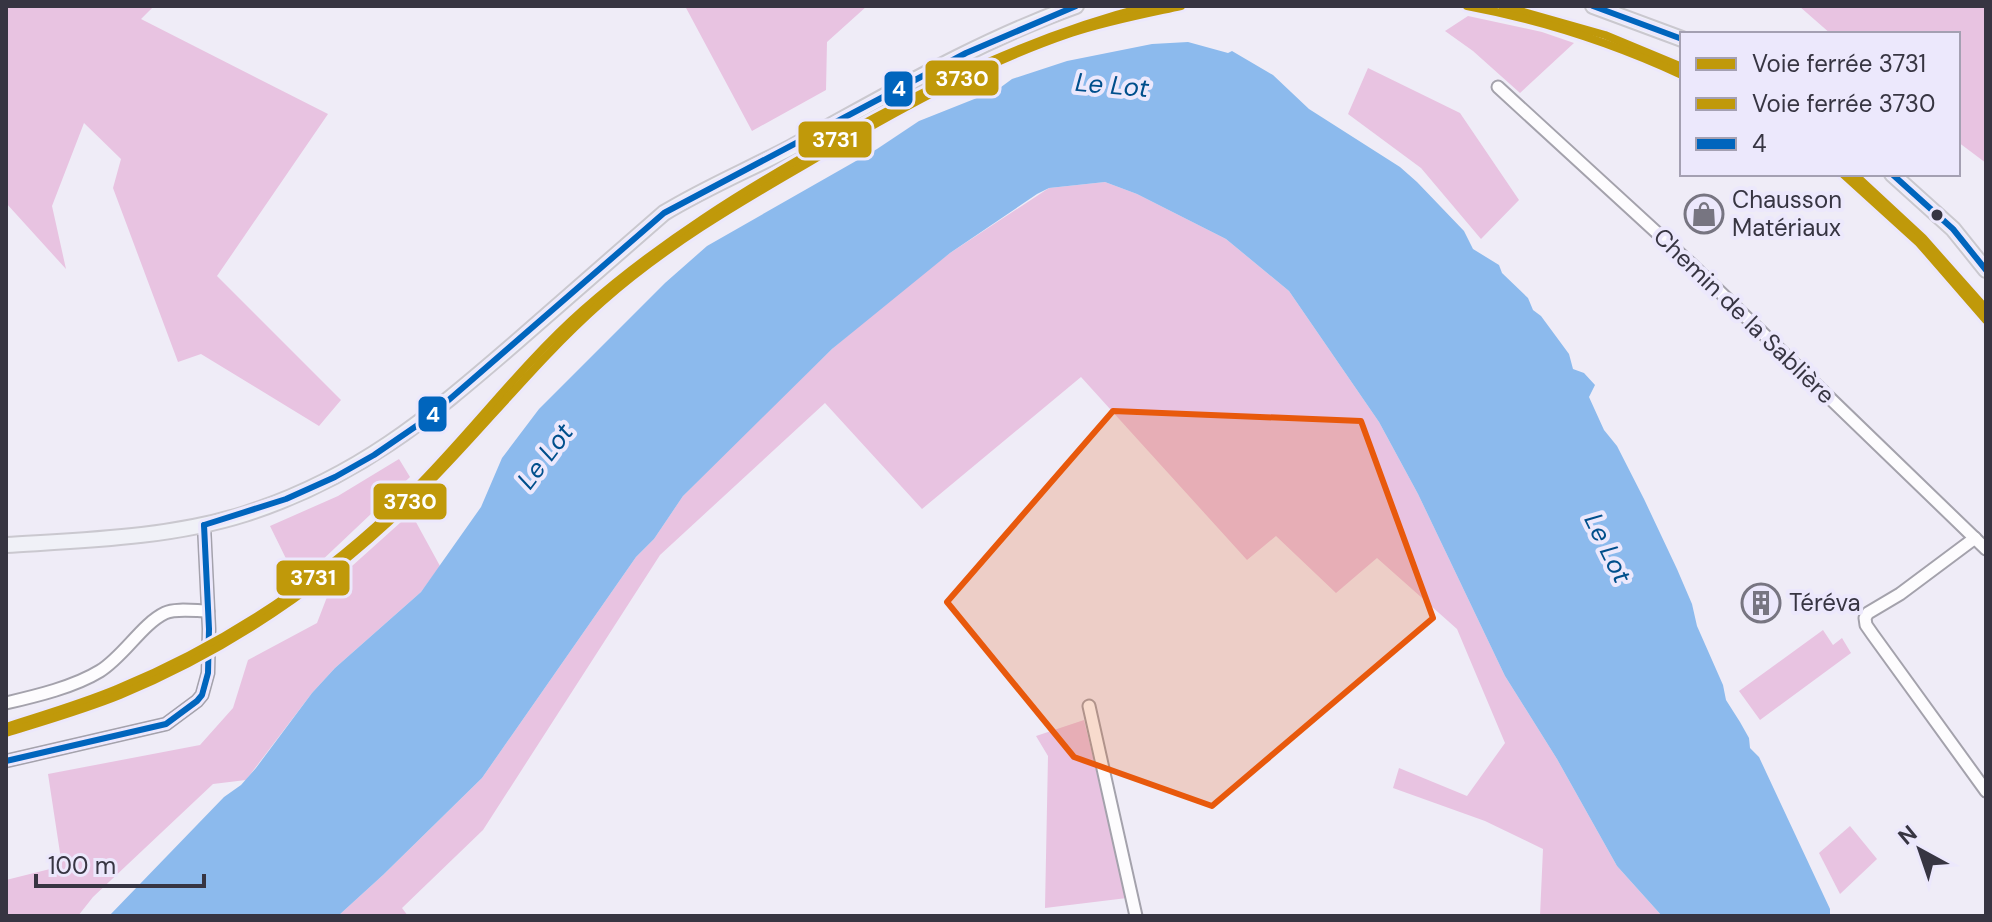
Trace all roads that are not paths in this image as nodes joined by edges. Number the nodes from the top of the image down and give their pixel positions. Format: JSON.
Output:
{"nodes":[{"id":1,"x":1076,"y":6,"type":"edge"},
{"id":2,"x":1593,"y":6,"type":"edge"},
{"id":3,"x":1680,"y":38,"type":"edge"},
{"id":4,"x":1498,"y":87,"type":"dead end"},
{"id":5,"x":1894,"y":176,"type":"edge"},
{"id":6,"x":1986,"y":270,"type":"edge"},
{"id":7,"x":204,"y":525,"type":"junction"},
{"id":8,"x":1975,"y":538,"type":"junction"},
{"id":9,"x":6,"y":545,"type":"edge"},
{"id":10,"x":1986,"y":549,"type":"edge"},
{"id":11,"x":208,"y":611,"type":"junction"},
{"id":12,"x":6,"y":703,"type":"edge"},
{"id":13,"x":1089,"y":706,"type":"dead end"},
{"id":14,"x":6,"y":761,"type":"edge"},
{"id":15,"x":1986,"y":791,"type":"edge"},
{"id":16,"x":1136,"y":916,"type":"edge"}],
"edges":[{"from":1,"to":7,"type":"main road"},
{"from":2,"to":3,"type":"main road"},
{"from":4,"to":8,"type":"street","name":"Chemin de la Sablière"},
{"from":5,"to":6,"type":"main road"},
{"from":7,"to":9,"type":"main road"},
{"from":7,"to":11,"type":"street"},
{"from":8,"to":10,"type":"street","name":"Chemin de la Sablière"},
{"from":8,"to":15,"type":"street"},
{"from":11,"to":12,"type":"street"},
{"from":11,"to":14,"type":"street"},
{"from":13,"to":16,"type":"street"}]}
